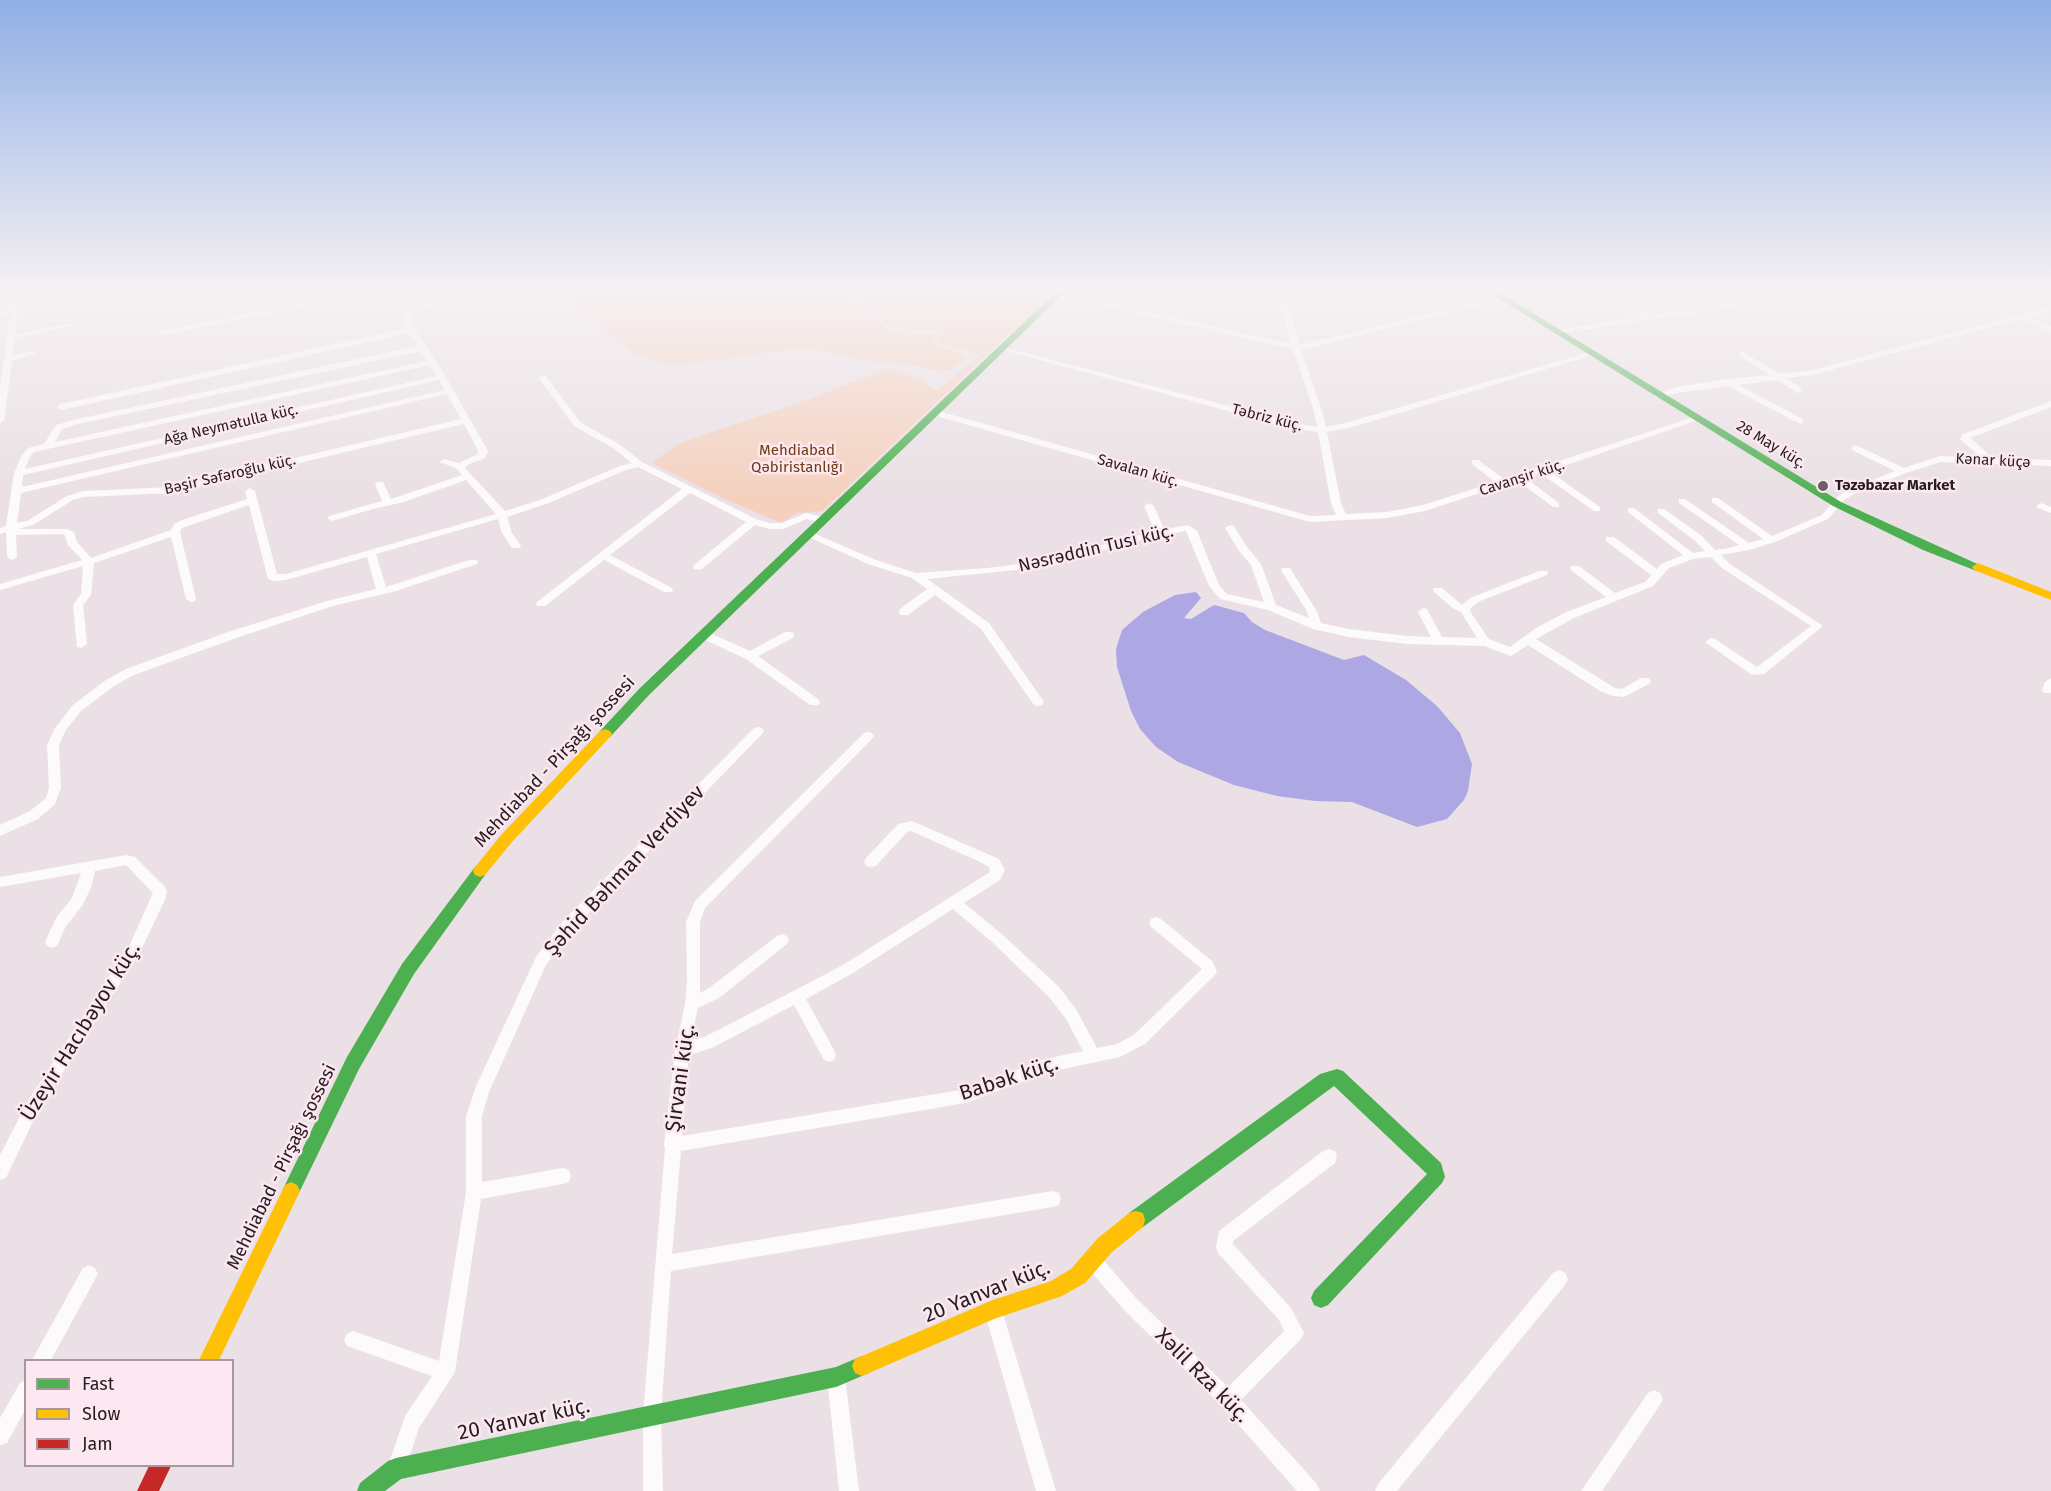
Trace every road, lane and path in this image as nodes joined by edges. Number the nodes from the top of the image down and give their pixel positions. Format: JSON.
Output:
{"nodes":[{"id":1,"x":8,"y":361,"type":"edge"},
{"id":2,"x":272,"y":361,"type":"edge"},
{"id":3,"x":362,"y":361,"type":"edge"},
{"id":4,"x":990,"y":361,"type":"edge"},
{"id":5,"x":1050,"y":361,"type":"edge"},
{"id":6,"x":1302,"y":361,"type":"edge"},
{"id":7,"x":1570,"y":361,"type":"edge"},
{"id":8,"x":1603,"y":361,"type":"edge"},
{"id":9,"x":1753,"y":361,"type":"edge"},
{"id":10,"x":1856,"y":361,"type":"edge"},
{"id":11,"x":433,"y":362,"type":"joint"},
{"id":12,"x":442,"y":377,"type":"junction"},
{"id":13,"x":1778,"y":377,"type":"junction"},
{"id":14,"x":543,"y":378,"type":"dead end"},
{"id":15,"x":1727,"y":382,"type":"junction"},
{"id":16,"x":1798,"y":390,"type":"dead end"},
{"id":17,"x":450,"y":391,"type":"junction"},
{"id":18,"x":1657,"y":395,"type":"junction"},
{"id":19,"x":2051,"y":404,"type":"edge"},
{"id":20,"x":61,"y":407,"type":"dead end"},
{"id":21,"x":936,"y":413,"type":"junction"},
{"id":22,"x":0,"y":420,"type":"edge"},
{"id":23,"x":465,"y":420,"type":"junction"},
{"id":24,"x":1697,"y":420,"type":"junction"},
{"id":25,"x":1800,"y":421,"type":"dead end"},
{"id":26,"x":1322,"y":430,"type":"junction"},
{"id":27,"x":48,"y":446,"type":"junction"},
{"id":28,"x":1855,"y":448,"type":"dead end"},
{"id":29,"x":444,"y":462,"type":"dead end"},
{"id":30,"x":1475,"y":462,"type":"dead end"},
{"id":31,"x":1992,"y":462,"type":"junction"},
{"id":32,"x":2051,"y":463,"type":"edge"},
{"id":33,"x":639,"y":464,"type":"junction"},
{"id":34,"x":460,"y":466,"type":"junction"},
{"id":35,"x":1543,"y":471,"type":"junction"},
{"id":36,"x":1903,"y":471,"type":"junction"},
{"id":37,"x":19,"y":473,"type":"junction"},
{"id":38,"x":466,"y":477,"type":"junction"},
{"id":39,"x":1520,"y":478,"type":"junction"},
{"id":40,"x":380,"y":484,"type":"dead end"},
{"id":41,"x":1504,"y":484,"type":"junction"},
{"id":42,"x":689,"y":489,"type":"junction"},
{"id":43,"x":16,"y":491,"type":"junction"},
{"id":44,"x":1715,"y":500,"type":"dead end"},
{"id":45,"x":1682,"y":501,"type":"dead end"},
{"id":46,"x":388,"y":503,"type":"junction"},
{"id":47,"x":1837,"y":504,"type":"junction"},
{"id":48,"x":1556,"y":505,"type":"dead end"},
{"id":49,"x":1149,"y":506,"type":"dead end"},
{"id":50,"x":1598,"y":509,"type":"dead end"},
{"id":51,"x":1631,"y":510,"type":"dead end"},
{"id":52,"x":1661,"y":512,"type":"dead end"},
{"id":53,"x":502,"y":515,"type":"junction"},
{"id":54,"x":1342,"y":517,"type":"junction"},
{"id":55,"x":332,"y":518,"type":"dead end"},
{"id":56,"x":824,"y":520,"type":"junction"},
{"id":57,"x":753,"y":521,"type":"junction"},
{"id":58,"x":1230,"y":528,"type":"dead end"},
{"id":59,"x":0,"y":531,"type":"edge"},
{"id":60,"x":11,"y":531,"type":"junction"},
{"id":61,"x":175,"y":532,"type":"junction"},
{"id":62,"x":1161,"y":532,"type":"junction"},
{"id":63,"x":809,"y":535,"type":"junction"},
{"id":64,"x":1610,"y":539,"type":"dead end"},
{"id":65,"x":1771,"y":540,"type":"junction"},
{"id":66,"x":516,"y":546,"type":"dead end"},
{"id":67,"x":1749,"y":547,"type":"junction"},
{"id":68,"x":371,"y":553,"type":"junction"},
{"id":69,"x":1713,"y":554,"type":"junction"},
{"id":70,"x":604,"y":556,"type":"junction"},
{"id":71,"x":1691,"y":556,"type":"junction"},
{"id":72,"x":12,"y":558,"type":"dead end"},
{"id":73,"x":89,"y":562,"type":"junction"},
{"id":74,"x":473,"y":562,"type":"dead end"},
{"id":75,"x":698,"y":567,"type":"dead end"},
{"id":76,"x":1575,"y":568,"type":"dead end"},
{"id":77,"x":1286,"y":570,"type":"dead end"},
{"id":78,"x":1543,"y":573,"type":"dead end"},
{"id":79,"x":1657,"y":574,"type":"junction"},
{"id":80,"x":916,"y":576,"type":"junction"},
{"id":81,"x":0,"y":587,"type":"edge"},
{"id":82,"x":935,"y":589,"type":"junction"},
{"id":83,"x":668,"y":590,"type":"dead end"},
{"id":84,"x":1438,"y":590,"type":"dead end"},
{"id":85,"x":381,"y":592,"type":"junction"},
{"id":86,"x":2051,"y":596,"type":"edge"},
{"id":87,"x":1613,"y":597,"type":"junction"},
{"id":88,"x":191,"y":599,"type":"dead end"},
{"id":89,"x":541,"y":604,"type":"dead end"},
{"id":90,"x":1271,"y":607,"type":"junction"},
{"id":91,"x":1465,"y":610,"type":"junction"},
{"id":92,"x":904,"y":612,"type":"dead end"},
{"id":93,"x":1423,"y":612,"type":"dead end"},
{"id":94,"x":1317,"y":626,"type":"junction"},
{"id":95,"x":703,"y":634,"type":"junction"},
{"id":96,"x":789,"y":635,"type":"dead end"},
{"id":97,"x":1529,"y":640,"type":"junction"},
{"id":98,"x":1439,"y":641,"type":"junction"},
{"id":99,"x":1485,"y":642,"type":"junction"},
{"id":100,"x":1711,"y":642,"type":"dead end"},
{"id":101,"x":81,"y":644,"type":"dead end"},
{"id":102,"x":750,"y":656,"type":"junction"},
{"id":103,"x":1645,"y":681,"type":"dead end"},
{"id":104,"x":814,"y":702,"type":"dead end"},
{"id":105,"x":1038,"y":702,"type":"dead end"},
{"id":106,"x":758,"y":731,"type":"dead end"},
{"id":107,"x":868,"y":736,"type":"dead end"},
{"id":108,"x":0,"y":831,"type":"edge"},
{"id":109,"x":871,"y":862,"type":"dead end"},
{"id":110,"x":90,"y":866,"type":"junction"},
{"id":111,"x":0,"y":882,"type":"edge"},
{"id":112,"x":955,"y":903,"type":"junction"},
{"id":113,"x":1156,"y":922,"type":"dead end"},
{"id":114,"x":782,"y":940,"type":"dead end"},
{"id":115,"x":52,"y":942,"type":"dead end"},
{"id":116,"x":797,"y":996,"type":"junction"},
{"id":117,"x":692,"y":1004,"type":"junction"},
{"id":118,"x":682,"y":1050,"type":"junction"},
{"id":119,"x":829,"y":1054,"type":"dead end"},
{"id":120,"x":1093,"y":1056,"type":"junction"},
{"id":121,"x":672,"y":1144,"type":"junction"},
{"id":122,"x":5,"y":1149,"type":"edge"},
{"id":123,"x":1329,"y":1157,"type":"dead end"},
{"id":124,"x":0,"y":1172,"type":"edge"},
{"id":125,"x":562,"y":1176,"type":"dead end"},
{"id":126,"x":474,"y":1192,"type":"junction"},
{"id":127,"x":1053,"y":1199,"type":"dead end"},
{"id":128,"x":1093,"y":1261,"type":"junction"},
{"id":129,"x":663,"y":1264,"type":"junction"},
{"id":130,"x":89,"y":1274,"type":"dead end"},
{"id":131,"x":1559,"y":1279,"type":"dead end"},
{"id":132,"x":1321,"y":1298,"type":"dead end"},
{"id":133,"x":993,"y":1311,"type":"junction"},
{"id":134,"x":353,"y":1340,"type":"dead end"},
{"id":135,"x":42,"y":1359,"type":"edge"},
{"id":136,"x":209,"y":1359,"type":"edge"},
{"id":137,"x":446,"y":1372,"type":"junction"},
{"id":138,"x":836,"y":1377,"type":"junction"},
{"id":139,"x":24,"y":1393,"type":"edge"},
{"id":140,"x":1654,"y":1399,"type":"dead end"},
{"id":141,"x":1228,"y":1400,"type":"junction"},
{"id":142,"x":652,"y":1414,"type":"junction"},
{"id":143,"x":0,"y":1436,"type":"edge"},
{"id":144,"x":160,"y":1467,"type":"edge"},
{"id":145,"x":396,"y":1469,"type":"junction"},
{"id":146,"x":148,"y":1491,"type":"edge"},
{"id":147,"x":368,"y":1491,"type":"edge"},
{"id":148,"x":653,"y":1491,"type":"edge"},
{"id":149,"x":849,"y":1491,"type":"edge"},
{"id":150,"x":1046,"y":1491,"type":"edge"},
{"id":151,"x":1310,"y":1491,"type":"edge"},
{"id":152,"x":1385,"y":1491,"type":"edge"},
{"id":153,"x":1591,"y":1491,"type":"edge"}],
"edges":[{"from":1,"to":22,"type":"street"},
{"from":2,"to":20,"type":"street"},
{"from":3,"to":27,"type":"street"},
{"from":4,"to":21,"type":"street","name":"Mehdiabad - Pirşağı şossesi"},
{"from":5,"to":26,"type":"street","name":"Təbriz küç."},
{"from":6,"to":26,"type":"street"},
{"from":7,"to":26,"type":"street"},
{"from":8,"to":18,"type":"street","name":"28 May küç."},
{"from":9,"to":13,"type":"street"},
{"from":10,"to":13,"type":"street"},
{"from":11,"to":12,"type":"street"},
{"from":11,"to":27,"type":"street"},
{"from":12,"to":17,"type":"street"},
{"from":12,"to":37,"type":"street","name":"Ağa Neymətulla küç."},
{"from":13,"to":15,"type":"street"},
{"from":13,"to":16,"type":"street"},
{"from":14,"to":33,"type":"street"},
{"from":15,"to":18,"type":"street"},
{"from":15,"to":25,"type":"street"},
{"from":17,"to":23,"type":"street"},
{"from":17,"to":43,"type":"street"},
{"from":18,"to":24,"type":"street","name":"28 May küç."},
{"from":19,"to":31,"type":"street"},
{"from":21,"to":54,"type":"street","name":"Savalan küç."},
{"from":21,"to":56,"type":"street","name":"Mehdiabad - Pirşağı şossesi"},
{"from":23,"to":34,"type":"street"},
{"from":23,"to":60,"type":"street","name":"Bəşir Səfəroğlu küç."},
{"from":24,"to":35,"type":"street","name":"Cavanşir küç."},
{"from":24,"to":47,"type":"street","name":"28 May küç."},
{"from":26,"to":54,"type":"street"},
{"from":27,"to":37,"type":"street"},
{"from":28,"to":36,"type":"street"},
{"from":29,"to":34,"type":"street"},
{"from":30,"to":41,"type":"street"},
{"from":31,"to":32,"type":"street","name":"Kənar küçə"},
{"from":31,"to":36,"type":"street","name":"Kənar küçə"},
{"from":33,"to":42,"type":"street"},
{"from":33,"to":53,"type":"street"},
{"from":34,"to":38,"type":"street"},
{"from":35,"to":39,"type":"street","name":"Cavanşir küç."},
{"from":35,"to":50,"type":"street"},
{"from":36,"to":47,"type":"street","name":"Kənar küçə"},
{"from":37,"to":43,"type":"street"},
{"from":38,"to":46,"type":"street"},
{"from":38,"to":53,"type":"street"},
{"from":39,"to":41,"type":"street","name":"Cavanşir küç."},
{"from":39,"to":48,"type":"street"},
{"from":40,"to":46,"type":"street"},
{"from":41,"to":54,"type":"street","name":"Cavanşir küç."},
{"from":42,"to":57,"type":"street"},
{"from":42,"to":70,"type":"street"},
{"from":43,"to":60,"type":"street"},
{"from":44,"to":65,"type":"street"},
{"from":45,"to":67,"type":"street"},
{"from":46,"to":55,"type":"street"},
{"from":47,"to":65,"type":"street","name":"Kənar küçə"},
{"from":47,"to":86,"type":"street","name":"28 May küç."},
{"from":49,"to":62,"type":"street"},
{"from":51,"to":71,"type":"street"},
{"from":52,"to":69,"type":"street"},
{"from":53,"to":66,"type":"street"},
{"from":53,"to":68,"type":"street"},
{"from":56,"to":57,"type":"street"},
{"from":56,"to":63,"type":"street","name":"Mehdiabad - Pirşağı şossesi"},
{"from":57,"to":75,"type":"street"},
{"from":58,"to":90,"type":"street"},
{"from":59,"to":60,"type":"street","name":"Bəşir Səfəroğlu küç."},
{"from":60,"to":72,"type":"street"},
{"from":60,"to":73,"type":"street"},
{"from":61,"to":68,"type":"street"},
{"from":61,"to":73,"type":"street"},
{"from":61,"to":88,"type":"street"},
{"from":62,"to":80,"type":"street","name":"Nəsrəddin Tusi küç."},
{"from":62,"to":90,"type":"street","name":"Nəsrəddin Tusi küç."},
{"from":63,"to":80,"type":"street","name":"Nəsrəddin Tusi küç."},
{"from":63,"to":95,"type":"street","name":"Mehdiabad - Pirşağı şossesi"},
{"from":64,"to":79,"type":"street"},
{"from":65,"to":67,"type":"street","name":"Kənar küçə"},
{"from":67,"to":69,"type":"street","name":"Kənar küçə"},
{"from":68,"to":85,"type":"street"},
{"from":69,"to":71,"type":"street","name":"Kənar küçə"},
{"from":69,"to":100,"type":"street"},
{"from":70,"to":83,"type":"street"},
{"from":70,"to":89,"type":"street"},
{"from":71,"to":79,"type":"street","name":"Kənar küçə"},
{"from":73,"to":81,"type":"street"},
{"from":73,"to":101,"type":"street"},
{"from":74,"to":85,"type":"street"},
{"from":76,"to":87,"type":"street"},
{"from":77,"to":94,"type":"street"},
{"from":78,"to":91,"type":"street"},
{"from":79,"to":87,"type":"street","name":"Kənar küçə"},
{"from":80,"to":82,"type":"street"},
{"from":82,"to":92,"type":"street"},
{"from":82,"to":105,"type":"street"},
{"from":84,"to":91,"type":"street"},
{"from":85,"to":108,"type":"street"},
{"from":87,"to":97,"type":"street","name":"Kənar küçə"},
{"from":90,"to":94,"type":"street","name":"Nəsrəddin Tusi küç."},
{"from":91,"to":99,"type":"street"},
{"from":93,"to":98,"type":"street"},
{"from":94,"to":98,"type":"street","name":"Nəsrəddin Tusi küç."},
{"from":95,"to":102,"type":"street"},
{"from":95,"to":136,"type":"street","name":"Mehdiabad - Pirşağı şossesi"},
{"from":96,"to":102,"type":"street"},
{"from":97,"to":99,"type":"street","name":"Nəsrəddin Tusi küç."},
{"from":97,"to":103,"type":"street"},
{"from":98,"to":99,"type":"street","name":"Nəsrəddin Tusi küç."},
{"from":102,"to":104,"type":"street"},
{"from":106,"to":126,"type":"street","name":"Şəhid Bəhman Verdiyev"},
{"from":107,"to":117,"type":"street","name":"Şirvani küç."},
{"from":109,"to":112,"type":"street"},
{"from":110,"to":111,"type":"street"},
{"from":110,"to":115,"type":"street"},
{"from":110,"to":122,"type":"street","name":"Üzeyir Hacıbəyov küç."},
{"from":112,"to":116,"type":"street"},
{"from":112,"to":120,"type":"street"},
{"from":113,"to":120,"type":"street","name":"Babək küç."},
{"from":114,"to":117,"type":"street"},
{"from":116,"to":118,"type":"street"},
{"from":116,"to":119,"type":"street"},
{"from":117,"to":118,"type":"street","name":"Şirvani küç."},
{"from":118,"to":121,"type":"street","name":"Şirvani küç."},
{"from":120,"to":121,"type":"street","name":"Babək küç."},
{"from":121,"to":129,"type":"street","name":"Şirvani küç."},
{"from":122,"to":124,"type":"street","name":"Üzeyir Hacıbəyov küç."},
{"from":123,"to":141,"type":"street"},
{"from":125,"to":126,"type":"street"},
{"from":126,"to":137,"type":"street","name":"Şəhid Bəhman Verdiyev"},
{"from":127,"to":129,"type":"street"},
{"from":128,"to":132,"type":"street","name":"20 Yanvar küç."},
{"from":128,"to":133,"type":"street","name":"20 Yanvar küç."},
{"from":128,"to":141,"type":"street","name":"Xəlil Rza küç."},
{"from":129,"to":142,"type":"street","name":"Şirvani küç."},
{"from":130,"to":135,"type":"street"},
{"from":131,"to":152,"type":"street"},
{"from":133,"to":138,"type":"street","name":"20 Yanvar küç."},
{"from":133,"to":150,"type":"street"},
{"from":134,"to":137,"type":"street"},
{"from":137,"to":145,"type":"street","name":"Şəhid Bəhman Verdiyev"},
{"from":138,"to":142,"type":"street","name":"20 Yanvar küç."},
{"from":138,"to":149,"type":"street"},
{"from":139,"to":143,"type":"street"},
{"from":140,"to":153,"type":"street"},
{"from":141,"to":151,"type":"street","name":"Xəlil Rza küç."},
{"from":142,"to":145,"type":"street","name":"20 Yanvar küç."},
{"from":142,"to":148,"type":"street","name":"Şirvani küç."},
{"from":144,"to":146,"type":"street"},
{"from":145,"to":147,"type":"street","name":"20 Yanvar küç."}]}
